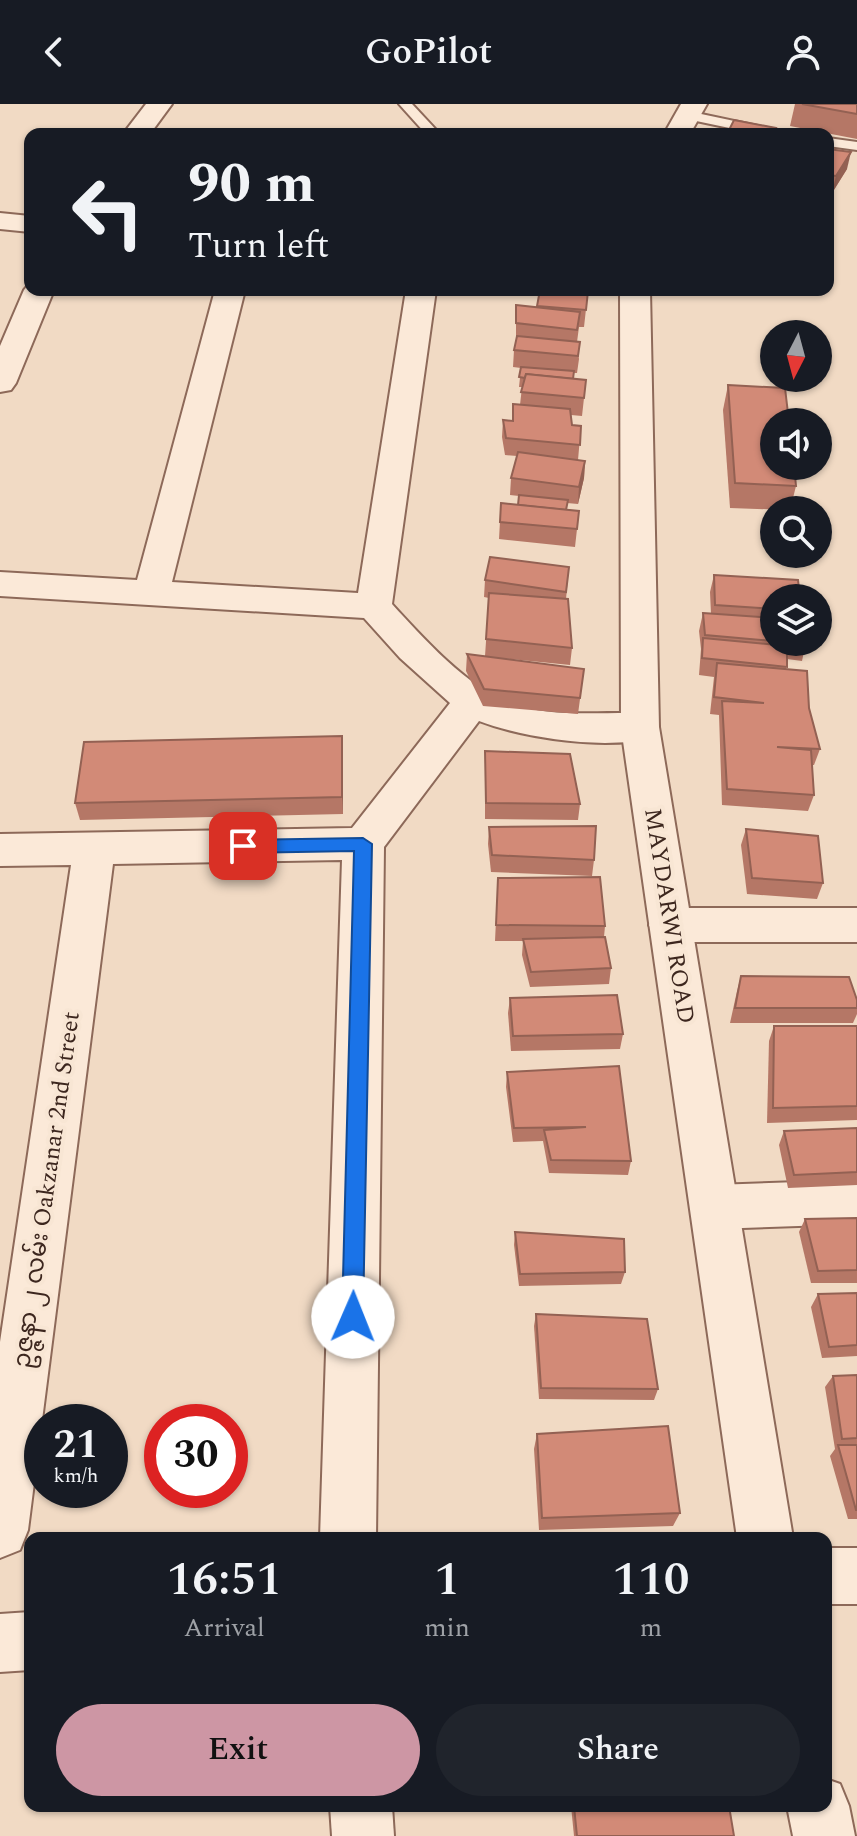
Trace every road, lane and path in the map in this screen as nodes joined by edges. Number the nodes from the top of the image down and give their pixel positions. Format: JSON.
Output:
{"nodes":[{"id":1,"x":159,"y":104,"type":"edge"},
{"id":2,"x":405,"y":104,"type":"edge"},
{"id":3,"x":686,"y":118,"type":"edge"},
{"id":4,"x":141,"y":128,"type":"edge"},
{"id":5,"x":427,"y":128,"type":"edge"},
{"id":6,"x":743,"y":128,"type":"edge"},
{"id":7,"x":834,"y":143,"type":"edge"},
{"id":8,"x":857,"y":146,"type":"edge"},
{"id":9,"x":0,"y":221,"type":"edge"},
{"id":10,"x":24,"y":223,"type":"edge"},
{"id":11,"x":36,"y":296,"type":"edge"},
{"id":12,"x":228,"y":296,"type":"edge"},
{"id":13,"x":420,"y":296,"type":"edge"},
{"id":14,"x":635,"y":296,"type":"edge"},
{"id":15,"x":0,"y":383,"type":"edge"},
{"id":16,"x":0,"y":584,"type":"edge"},
{"id":17,"x":151,"y":593,"type":"junction"},
{"id":18,"x":374,"y":606,"type":"junction"},
{"id":19,"x":474,"y":700,"type":"junction"},
{"id":20,"x":640,"y":727,"type":"junction"},
{"id":21,"x":363,"y":844,"type":"junction"},
{"id":22,"x":94,"y":849,"type":"junction"},
{"id":23,"x":0,"y":850,"type":"edge"},
{"id":24,"x":671,"y":925,"type":"junction"},
{"id":25,"x":857,"y":925,"type":"edge"},
{"id":26,"x":857,"y":1202,"type":"edge"},
{"id":27,"x":714,"y":1207,"type":"junction"},
{"id":28,"x":0,"y":1530,"type":"edge"},
{"id":29,"x":348,"y":1532,"type":"edge"},
{"id":30,"x":764,"y":1532,"type":"edge"},
{"id":31,"x":832,"y":1576,"type":"edge"},
{"id":32,"x":857,"y":1576,"type":"edge"},
{"id":33,"x":24,"y":1641,"type":"edge"},
{"id":34,"x":0,"y":1643,"type":"edge"},
{"id":35,"x":361,"y":1812,"type":"edge"},
{"id":36,"x":819,"y":1812,"type":"edge"},
{"id":37,"x":363,"y":1836,"type":"edge"},
{"id":38,"x":824,"y":1836,"type":"edge"}],
"edges":[{"from":1,"to":4,"type":"street"},
{"from":2,"to":5,"type":"lane"},
{"from":3,"to":6,"type":"lane"},
{"from":7,"to":8,"type":"lane"},
{"from":9,"to":10,"type":"street"},
{"from":11,"to":15,"type":"street"},
{"from":12,"to":17,"type":"street"},
{"from":13,"to":18,"type":"street"},
{"from":14,"to":20,"type":"street","name":"MAYDARWI ROAD"},
{"from":16,"to":17,"type":"street"},
{"from":17,"to":18,"type":"street"},
{"from":18,"to":19,"type":"street"},
{"from":19,"to":20,"type":"street"},
{"from":19,"to":21,"type":"street"},
{"from":20,"to":24,"type":"street","name":"MAYDARWI ROAD"},
{"from":21,"to":22,"type":"street"},
{"from":21,"to":29,"type":"street"},
{"from":22,"to":23,"type":"street"},
{"from":22,"to":28,"type":"street","name":"ဥဇ္ဇနာ ၂ လမ်း Oakzanar 2nd Street"},
{"from":24,"to":25,"type":"street"},
{"from":24,"to":27,"type":"street","name":"MAYDARWI ROAD"},
{"from":26,"to":27,"type":"street"},
{"from":27,"to":30,"type":"street","name":"MAYDARWI ROAD"},
{"from":31,"to":32,"type":"street"},
{"from":33,"to":34,"type":"street"},
{"from":35,"to":37,"type":"street"},
{"from":36,"to":38,"type":"street"}]}
